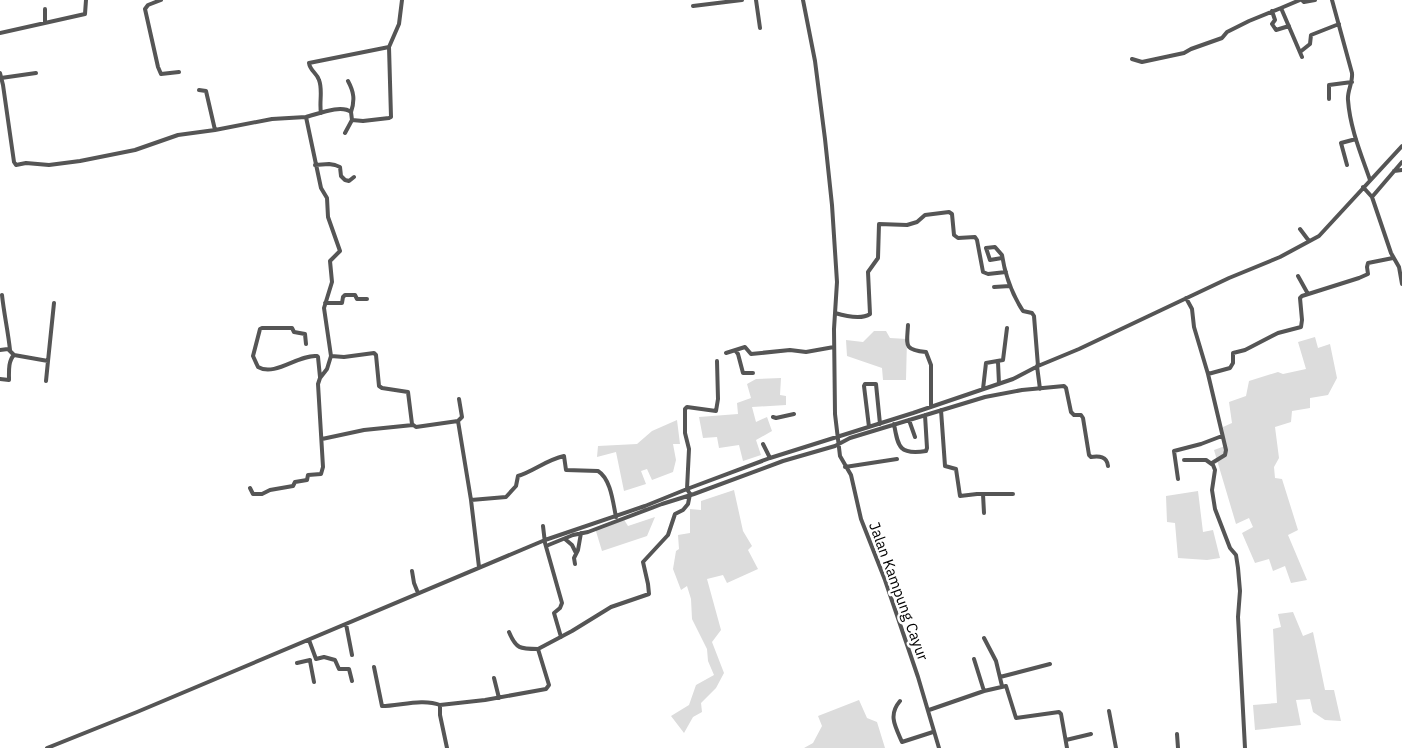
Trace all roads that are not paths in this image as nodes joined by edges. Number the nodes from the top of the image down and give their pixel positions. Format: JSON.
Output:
{"nodes":[{"id":1,"x":86,"y":0,"type":"edge"},
{"id":2,"x":161,"y":0,"type":"edge"},
{"id":3,"x":402,"y":0,"type":"edge"},
{"id":4,"x":742,"y":0,"type":"edge"},
{"id":5,"x":756,"y":0,"type":"edge"},
{"id":6,"x":803,"y":0,"type":"edge"},
{"id":7,"x":1301,"y":0,"type":"edge"},
{"id":8,"x":1316,"y":0,"type":"edge"},
{"id":9,"x":1332,"y":0,"type":"edge"},
{"id":10,"x":693,"y":6,"type":"dead end"},
{"id":11,"x":1281,"y":8,"type":"junction"},
{"id":12,"x":45,"y":9,"type":"dead end"},
{"id":13,"x":1272,"y":11,"type":"junction"},
{"id":14,"x":45,"y":23,"type":"junction"},
{"id":15,"x":1339,"y":24,"type":"junction"},
{"id":16,"x":1289,"y":26,"type":"junction"},
{"id":17,"x":760,"y":28,"type":"dead end"},
{"id":18,"x":0,"y":33,"type":"edge"},
{"id":19,"x":389,"y":47,"type":"junction"},
{"id":20,"x":1300,"y":52,"type":"junction"},
{"id":21,"x":1302,"y":57,"type":"dead end"},
{"id":22,"x":1132,"y":59,"type":"dead end"},
{"id":23,"x":179,"y":72,"type":"dead end"},
{"id":24,"x":36,"y":73,"type":"dead end"},
{"id":25,"x":1,"y":76,"type":"edge"},
{"id":26,"x":348,"y":81,"type":"dead end"},
{"id":27,"x":1352,"y":82,"type":"junction"},
{"id":28,"x":199,"y":90,"type":"dead end"},
{"id":29,"x":1329,"y":99,"type":"dead end"},
{"id":30,"x":351,"y":112,"type":"junction"},
{"id":31,"x":321,"y":113,"type":"junction"},
{"id":32,"x":306,"y":117,"type":"junction"},
{"id":33,"x":352,"y":120,"type":"junction"},
{"id":34,"x":215,"y":130,"type":"junction"},
{"id":35,"x":344,"y":133,"type":"dead end"},
{"id":36,"x":1356,"y":139,"type":"junction"},
{"id":37,"x":1402,"y":146,"type":"edge"},
{"id":38,"x":1402,"y":162,"type":"edge"},
{"id":39,"x":315,"y":165,"type":"junction"},
{"id":40,"x":1347,"y":166,"type":"dead end"},
{"id":41,"x":1402,"y":170,"type":"edge"},
{"id":42,"x":1394,"y":172,"type":"junction"},
{"id":43,"x":354,"y":177,"type":"dead end"},
{"id":44,"x":1370,"y":180,"type":"junction"},
{"id":45,"x":1367,"y":192,"type":"junction"},
{"id":46,"x":1300,"y":229,"type":"dead end"},
{"id":47,"x":1309,"y":241,"type":"junction"},
{"id":48,"x":1002,"y":258,"type":"junction"},
{"id":49,"x":1393,"y":258,"type":"junction"},
{"id":50,"x":1006,"y":272,"type":"junction"},
{"id":51,"x":1298,"y":276,"type":"dead end"},
{"id":52,"x":1402,"y":284,"type":"edge"},
{"id":53,"x":1010,"y":286,"type":"junction"},
{"id":54,"x":994,"y":287,"type":"dead end"},
{"id":55,"x":1308,"y":294,"type":"junction"},
{"id":56,"x":2,"y":295,"type":"dead end"},
{"id":57,"x":366,"y":298,"type":"dead end"},
{"id":58,"x":1188,"y":301,"type":"junction"},
{"id":59,"x":54,"y":303,"type":"dead end"},
{"id":60,"x":325,"y":303,"type":"junction"},
{"id":61,"x":835,"y":313,"type":"junction"},
{"id":62,"x":908,"y":325,"type":"dead end"},
{"id":63,"x":6,"y":327,"type":"junction"},
{"id":64,"x":0,"y":328,"type":"edge"},
{"id":65,"x":1007,"y":328,"type":"dead end"},
{"id":66,"x":306,"y":344,"type":"dead end"},
{"id":67,"x":834,"y":347,"type":"junction"},
{"id":68,"x":0,"y":350,"type":"edge"},
{"id":69,"x":10,"y":350,"type":"junction"},
{"id":70,"x":735,"y":350,"type":"junction"},
{"id":71,"x":726,"y":353,"type":"dead end"},
{"id":72,"x":14,"y":355,"type":"junction"},
{"id":73,"x":331,"y":356,"type":"junction"},
{"id":74,"x":717,"y":361,"type":"dead end"},
{"id":75,"x":48,"y":362,"type":"junction"},
{"id":76,"x":998,"y":362,"type":"junction"},
{"id":77,"x":1037,"y":366,"type":"junction"},
{"id":78,"x":753,"y":373,"type":"dead end"},
{"id":79,"x":1208,"y":374,"type":"junction"},
{"id":80,"x":320,"y":378,"type":"junction"},
{"id":81,"x":0,"y":379,"type":"edge"},
{"id":82,"x":46,"y":381,"type":"dead end"},
{"id":83,"x":1000,"y":384,"type":"junction"},
{"id":84,"x":1040,"y":389,"type":"junction"},
{"id":85,"x":983,"y":390,"type":"junction"},
{"id":86,"x":459,"y":399,"type":"dead end"},
{"id":87,"x":931,"y":407,"type":"junction"},
{"id":88,"x":941,"y":410,"type":"junction"},
{"id":89,"x":794,"y":414,"type":"dead end"},
{"id":90,"x":924,"y":415,"type":"junction"},
{"id":91,"x":773,"y":417,"type":"dead end"},
{"id":92,"x":893,"y":420,"type":"junction"},
{"id":93,"x":909,"y":420,"type":"junction"},
{"id":94,"x":458,"y":422,"type":"junction"},
{"id":95,"x":880,"y":424,"type":"junction"},
{"id":96,"x":894,"y":425,"type":"junction"},
{"id":97,"x":414,"y":426,"type":"junction"},
{"id":98,"x":869,"y":427,"type":"junction"},
{"id":99,"x":1222,"y":436,"type":"junction"},
{"id":100,"x":915,"y":437,"type":"dead end"},
{"id":101,"x":322,"y":439,"type":"junction"},
{"id":102,"x":839,"y":440,"type":"junction"},
{"id":103,"x":763,"y":444,"type":"dead end"},
{"id":104,"x":770,"y":458,"type":"junction"},
{"id":105,"x":897,"y":459,"type":"dead end"},
{"id":106,"x":1184,"y":460,"type":"dead end"},
{"id":107,"x":1212,"y":463,"type":"junction"},
{"id":108,"x":1108,"y":466,"type":"dead end"},
{"id":109,"x":845,"y":467,"type":"junction"},
{"id":110,"x":1178,"y":479,"type":"dead end"},
{"id":111,"x":250,"y":488,"type":"dead end"},
{"id":112,"x":689,"y":492,"type":"junction"},
{"id":113,"x":983,"y":494,"type":"junction"},
{"id":114,"x":1013,"y":494,"type":"dead end"},
{"id":115,"x":471,"y":500,"type":"junction"},
{"id":116,"x":984,"y":513,"type":"dead end"},
{"id":117,"x":616,"y":517,"type":"junction"},
{"id":118,"x":543,"y":526,"type":"dead end"},
{"id":119,"x":580,"y":528,"type":"junction"},
{"id":120,"x":582,"y":533,"type":"junction"},
{"id":121,"x":565,"y":539,"type":"junction"},
{"id":122,"x":545,"y":543,"type":"junction"},
{"id":123,"x":576,"y":553,"type":"junction"},
{"id":124,"x":575,"y":564,"type":"dead end"},
{"id":125,"x":479,"y":567,"type":"junction"},
{"id":126,"x":412,"y":570,"type":"dead end"},
{"id":127,"x":418,"y":593,"type":"junction"},
{"id":128,"x":346,"y":624,"type":"junction"},
{"id":129,"x":510,"y":632,"type":"dead end"},
{"id":130,"x":561,"y":637,"type":"junction"},
{"id":131,"x":984,"y":638,"type":"dead end"},
{"id":132,"x":309,"y":640,"type":"junction"},
{"id":133,"x":538,"y":649,"type":"junction"},
{"id":134,"x":352,"y":655,"type":"dead end"},
{"id":135,"x":316,"y":659,"type":"junction"},
{"id":136,"x":974,"y":659,"type":"dead end"},
{"id":137,"x":310,"y":660,"type":"junction"},
{"id":138,"x":298,"y":663,"type":"dead end"},
{"id":139,"x":1050,"y":664,"type":"dead end"},
{"id":140,"x":374,"y":667,"type":"dead end"},
{"id":141,"x":1000,"y":677,"type":"junction"},
{"id":142,"x":494,"y":678,"type":"dead end"},
{"id":143,"x":352,"y":681,"type":"dead end"},
{"id":144,"x":314,"y":682,"type":"dead end"},
{"id":145,"x":1002,"y":686,"type":"junction"},
{"id":146,"x":984,"y":691,"type":"junction"},
{"id":147,"x":499,"y":698,"type":"junction"},
{"id":148,"x":900,"y":701,"type":"dead end"},
{"id":149,"x":440,"y":705,"type":"junction"},
{"id":150,"x":929,"y":710,"type":"junction"},
{"id":151,"x":1109,"y":711,"type":"dead end"},
{"id":152,"x":933,"y":732,"type":"junction"},
{"id":153,"x":1091,"y":734,"type":"dead end"},
{"id":154,"x":1177,"y":734,"type":"dead end"},
{"id":155,"x":1066,"y":740,"type":"junction"},
{"id":156,"x":47,"y":748,"type":"edge"},
{"id":157,"x":447,"y":748,"type":"edge"},
{"id":158,"x":939,"y":748,"type":"edge"},
{"id":159,"x":1067,"y":748,"type":"edge"},
{"id":160,"x":1116,"y":748,"type":"edge"},
{"id":161,"x":1178,"y":748,"type":"edge"},
{"id":162,"x":1245,"y":748,"type":"edge"}],
"edges":[{"from":1,"to":14,"type":"street"},
{"from":2,"to":23,"type":"street"},
{"from":3,"to":19,"type":"street"},
{"from":4,"to":10,"type":"street"},
{"from":5,"to":17,"type":"street"},
{"from":6,"to":61,"type":"street","name":"Jalan Kampung Cayur"},
{"from":7,"to":8,"type":"street"},
{"from":7,"to":11,"type":"street"},
{"from":9,"to":15,"type":"street"},
{"from":11,"to":13,"type":"street"},
{"from":11,"to":16,"type":"street"},
{"from":12,"to":14,"type":"street"},
{"from":13,"to":16,"type":"street"},
{"from":13,"to":22,"type":"street"},
{"from":14,"to":18,"type":"street"},
{"from":15,"to":20,"type":"street"},
{"from":15,"to":27,"type":"street"},
{"from":16,"to":20,"type":"street"},
{"from":19,"to":31,"type":"street"},
{"from":19,"to":33,"type":"street"},
{"from":20,"to":21,"type":"street"},
{"from":24,"to":25,"type":"street"},
{"from":25,"to":34,"type":"street"},
{"from":26,"to":30,"type":"street"},
{"from":27,"to":29,"type":"street"},
{"from":27,"to":36,"type":"street"},
{"from":28,"to":34,"type":"street"},
{"from":30,"to":31,"type":"street"},
{"from":30,"to":33,"type":"street"},
{"from":31,"to":32,"type":"street"},
{"from":32,"to":34,"type":"street"},
{"from":32,"to":39,"type":"street"},
{"from":33,"to":35,"type":"street"},
{"from":36,"to":40,"type":"street"},
{"from":36,"to":44,"type":"street"},
{"from":37,"to":44,"type":"street"},
{"from":38,"to":42,"type":"street"},
{"from":39,"to":43,"type":"street"},
{"from":39,"to":60,"type":"street"},
{"from":41,"to":42,"type":"street"},
{"from":42,"to":45,"type":"street"},
{"from":44,"to":45,"type":"street"},
{"from":45,"to":47,"type":"street"},
{"from":45,"to":49,"type":"street"},
{"from":46,"to":47,"type":"street"},
{"from":47,"to":58,"type":"street"},
{"from":48,"to":48,"type":"street"},
{"from":48,"to":50,"type":"street"},
{"from":49,"to":52,"type":"street"},
{"from":49,"to":55,"type":"street"},
{"from":50,"to":53,"type":"street"},
{"from":50,"to":61,"type":"street"},
{"from":51,"to":55,"type":"street"},
{"from":53,"to":54,"type":"street"},
{"from":53,"to":77,"type":"street"},
{"from":55,"to":79,"type":"street"},
{"from":56,"to":63,"type":"street"},
{"from":57,"to":60,"type":"street"},
{"from":58,"to":77,"type":"street"},
{"from":58,"to":79,"type":"street"},
{"from":59,"to":75,"type":"street"},
{"from":60,"to":73,"type":"street"},
{"from":61,"to":67,"type":"street","name":"Jalan Kampung Cayur"},
{"from":62,"to":87,"type":"street"},
{"from":63,"to":64,"type":"street"},
{"from":63,"to":69,"type":"street"},
{"from":65,"to":76,"type":"street"},
{"from":66,"to":80,"type":"street"},
{"from":67,"to":70,"type":"street"},
{"from":67,"to":102,"type":"street","name":"Jalan Kampung Cayur"},
{"from":68,"to":69,"type":"street"},
{"from":69,"to":72,"type":"street"},
{"from":70,"to":71,"type":"street"},
{"from":70,"to":78,"type":"street"},
{"from":72,"to":75,"type":"street"},
{"from":72,"to":81,"type":"street"},
{"from":73,"to":80,"type":"street"},
{"from":73,"to":97,"type":"street"},
{"from":74,"to":112,"type":"street"},
{"from":75,"to":82,"type":"street"},
{"from":76,"to":83,"type":"street"},
{"from":76,"to":85,"type":"street"},
{"from":77,"to":83,"type":"street"},
{"from":77,"to":84,"type":"street"},
{"from":79,"to":99,"type":"street"},
{"from":80,"to":101,"type":"street"},
{"from":83,"to":85,"type":"street"},
{"from":84,"to":88,"type":"street"},
{"from":84,"to":108,"type":"street"},
{"from":85,"to":87,"type":"street"},
{"from":86,"to":94,"type":"street"},
{"from":87,"to":92,"type":"street"},
{"from":88,"to":90,"type":"street"},
{"from":88,"to":113,"type":"street"},
{"from":89,"to":91,"type":"street"},
{"from":90,"to":93,"type":"street"},
{"from":90,"to":96,"type":"street"},
{"from":92,"to":95,"type":"street"},
{"from":92,"to":96,"type":"street"},
{"from":93,"to":96,"type":"street"},
{"from":93,"to":100,"type":"street"},
{"from":94,"to":97,"type":"street"},
{"from":94,"to":115,"type":"street"},
{"from":95,"to":98,"type":"street"},
{"from":95,"to":98,"type":"street"},
{"from":96,"to":102,"type":"street"},
{"from":97,"to":101,"type":"street"},
{"from":98,"to":102,"type":"street"},
{"from":99,"to":107,"type":"street"},
{"from":99,"to":110,"type":"street"},
{"from":101,"to":111,"type":"street"},
{"from":102,"to":104,"type":"street"},
{"from":102,"to":109,"type":"street","name":"Jalan Kampung Cayur"},
{"from":102,"to":112,"type":"street"},
{"from":103,"to":104,"type":"street"},
{"from":104,"to":112,"type":"street"},
{"from":105,"to":109,"type":"street"},
{"from":106,"to":107,"type":"street"},
{"from":107,"to":162,"type":"street"},
{"from":109,"to":150,"type":"street","name":"Jalan Kampung Cayur"},
{"from":112,"to":117,"type":"street"},
{"from":112,"to":120,"type":"street"},
{"from":112,"to":130,"type":"street"},
{"from":113,"to":114,"type":"street"},
{"from":113,"to":116,"type":"street"},
{"from":115,"to":117,"type":"street"},
{"from":115,"to":125,"type":"street"},
{"from":117,"to":119,"type":"street"},
{"from":118,"to":122,"type":"street"},
{"from":119,"to":120,"type":"street"},
{"from":119,"to":122,"type":"street"},
{"from":120,"to":121,"type":"street"},
{"from":120,"to":123,"type":"street"},
{"from":121,"to":122,"type":"street"},
{"from":121,"to":123,"type":"street"},
{"from":122,"to":125,"type":"street"},
{"from":122,"to":130,"type":"street"},
{"from":123,"to":124,"type":"street"},
{"from":125,"to":127,"type":"street"},
{"from":126,"to":127,"type":"street"},
{"from":127,"to":128,"type":"street"},
{"from":128,"to":132,"type":"street"},
{"from":128,"to":134,"type":"street"},
{"from":129,"to":133,"type":"street"},
{"from":130,"to":133,"type":"street"},
{"from":131,"to":141,"type":"street"},
{"from":132,"to":135,"type":"street"},
{"from":132,"to":156,"type":"street"},
{"from":133,"to":147,"type":"street"},
{"from":135,"to":137,"type":"street"},
{"from":135,"to":143,"type":"street"},
{"from":136,"to":146,"type":"street"},
{"from":137,"to":138,"type":"street"},
{"from":137,"to":144,"type":"street"},
{"from":139,"to":141,"type":"street"},
{"from":140,"to":149,"type":"street"},
{"from":141,"to":145,"type":"street"},
{"from":142,"to":147,"type":"street"},
{"from":145,"to":146,"type":"street"},
{"from":145,"to":155,"type":"street"},
{"from":146,"to":150,"type":"street"},
{"from":147,"to":149,"type":"street"},
{"from":148,"to":152,"type":"street"},
{"from":149,"to":157,"type":"street"},
{"from":150,"to":152,"type":"street","name":"Jalan Kampung Cayur"},
{"from":151,"to":160,"type":"street"},
{"from":152,"to":158,"type":"street","name":"Jalan Kampung Cayur"},
{"from":153,"to":155,"type":"street"},
{"from":154,"to":161,"type":"street"},
{"from":155,"to":159,"type":"street"}]}
